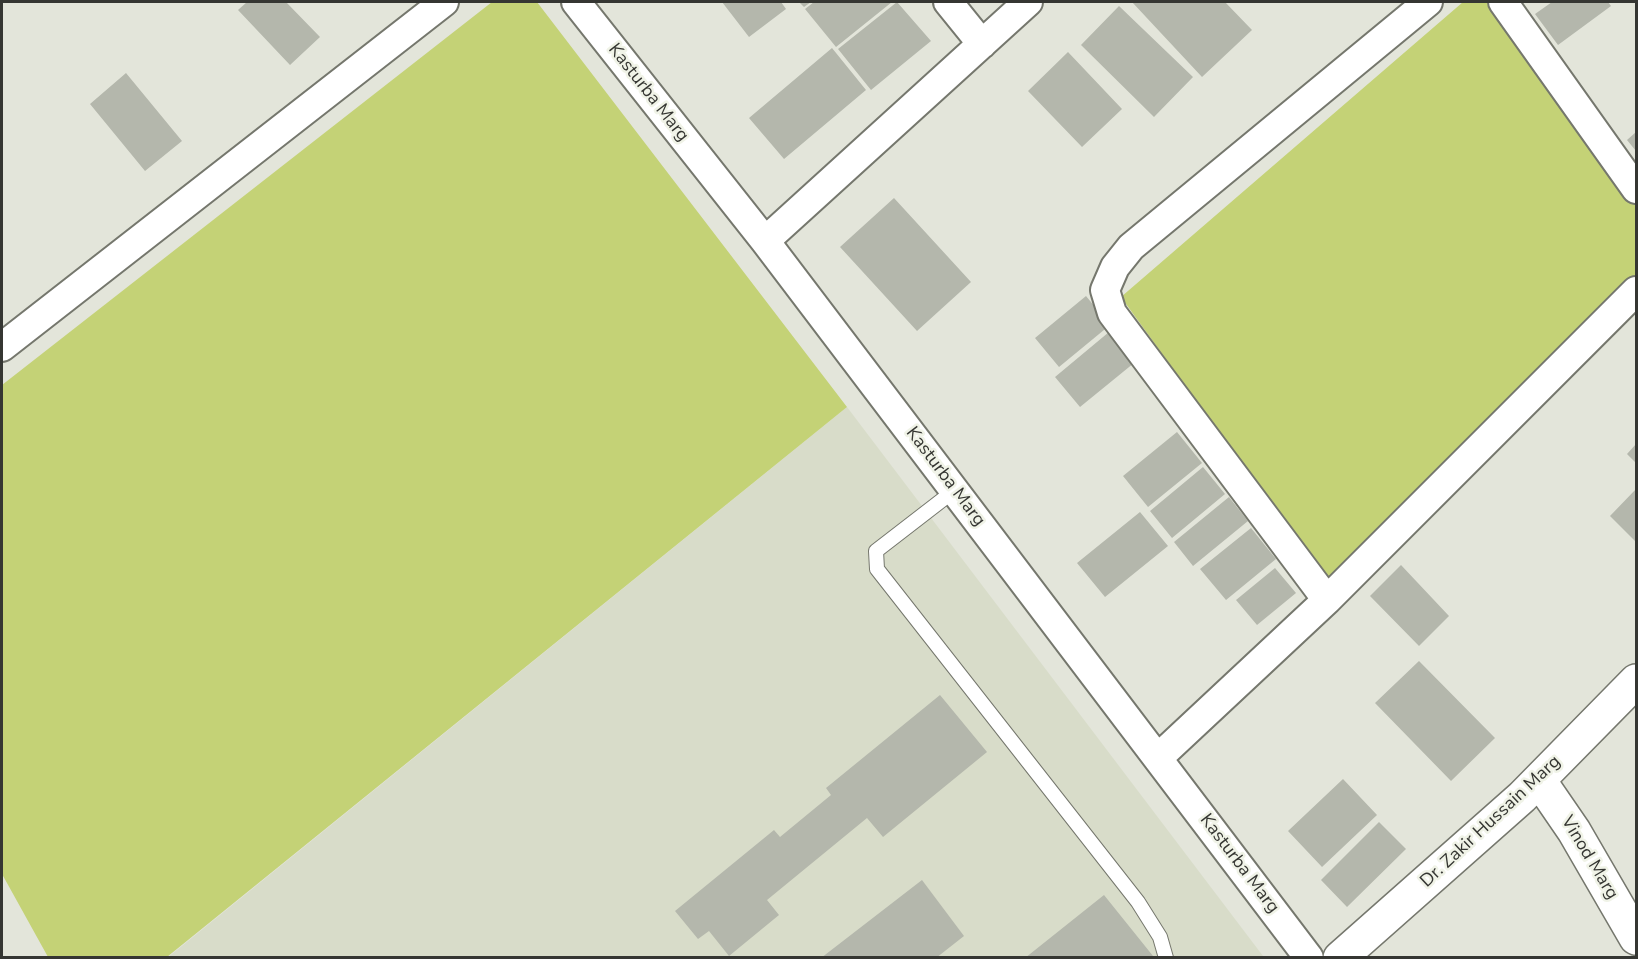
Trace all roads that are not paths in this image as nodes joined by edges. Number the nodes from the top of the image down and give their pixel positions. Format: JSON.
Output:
{"nodes":[{"id":1,"x":444,"y":2,"type":"edge"},
{"id":2,"x":576,"y":2,"type":"edge"},
{"id":3,"x":948,"y":2,"type":"edge"},
{"id":4,"x":1028,"y":2,"type":"edge"},
{"id":5,"x":1428,"y":2,"type":"edge"},
{"id":6,"x":1503,"y":2,"type":"edge"},
{"id":7,"x":982,"y":44,"type":"junction"},
{"id":8,"x":1636,"y":189,"type":"edge"},
{"id":9,"x":765,"y":241,"type":"junction"},
{"id":10,"x":1636,"y":291,"type":"edge"},
{"id":11,"x":2,"y":347,"type":"edge"},
{"id":12,"x":955,"y":489,"type":"junction"},
{"id":13,"x":1327,"y":600,"type":"junction"},
{"id":14,"x":1636,"y":681,"type":"edge"},
{"id":15,"x":1159,"y":757,"type":"junction"},
{"id":16,"x":1539,"y":780,"type":"junction"},
{"id":17,"x":1636,"y":938,"type":"edge"},
{"id":18,"x":1166,"y":957,"type":"edge"},
{"id":19,"x":1309,"y":957,"type":"edge"},
{"id":20,"x":1340,"y":957,"type":"edge"}],
"edges":[{"from":1,"to":11,"type":"street"},
{"from":2,"to":9,"type":"street","name":"Kasturba Marg"},
{"from":3,"to":7,"type":"street"},
{"from":4,"to":7,"type":"street"},
{"from":5,"to":13,"type":"street"},
{"from":6,"to":8,"type":"street"},
{"from":7,"to":9,"type":"street"},
{"from":9,"to":12,"type":"street","name":"Kasturba Marg"},
{"from":10,"to":13,"type":"street"},
{"from":12,"to":15,"type":"street","name":"Kasturba Marg"},
{"from":12,"to":18,"type":"lane"},
{"from":13,"to":15,"type":"street"},
{"from":14,"to":16,"type":"street","name":"Dr. Zakir Hussain Marg"},
{"from":15,"to":19,"type":"street","name":"Kasturba Marg"},
{"from":16,"to":17,"type":"street","name":"Vinod Marg"},
{"from":16,"to":20,"type":"street","name":"Dr. Zakir Hussain Marg"}]}
